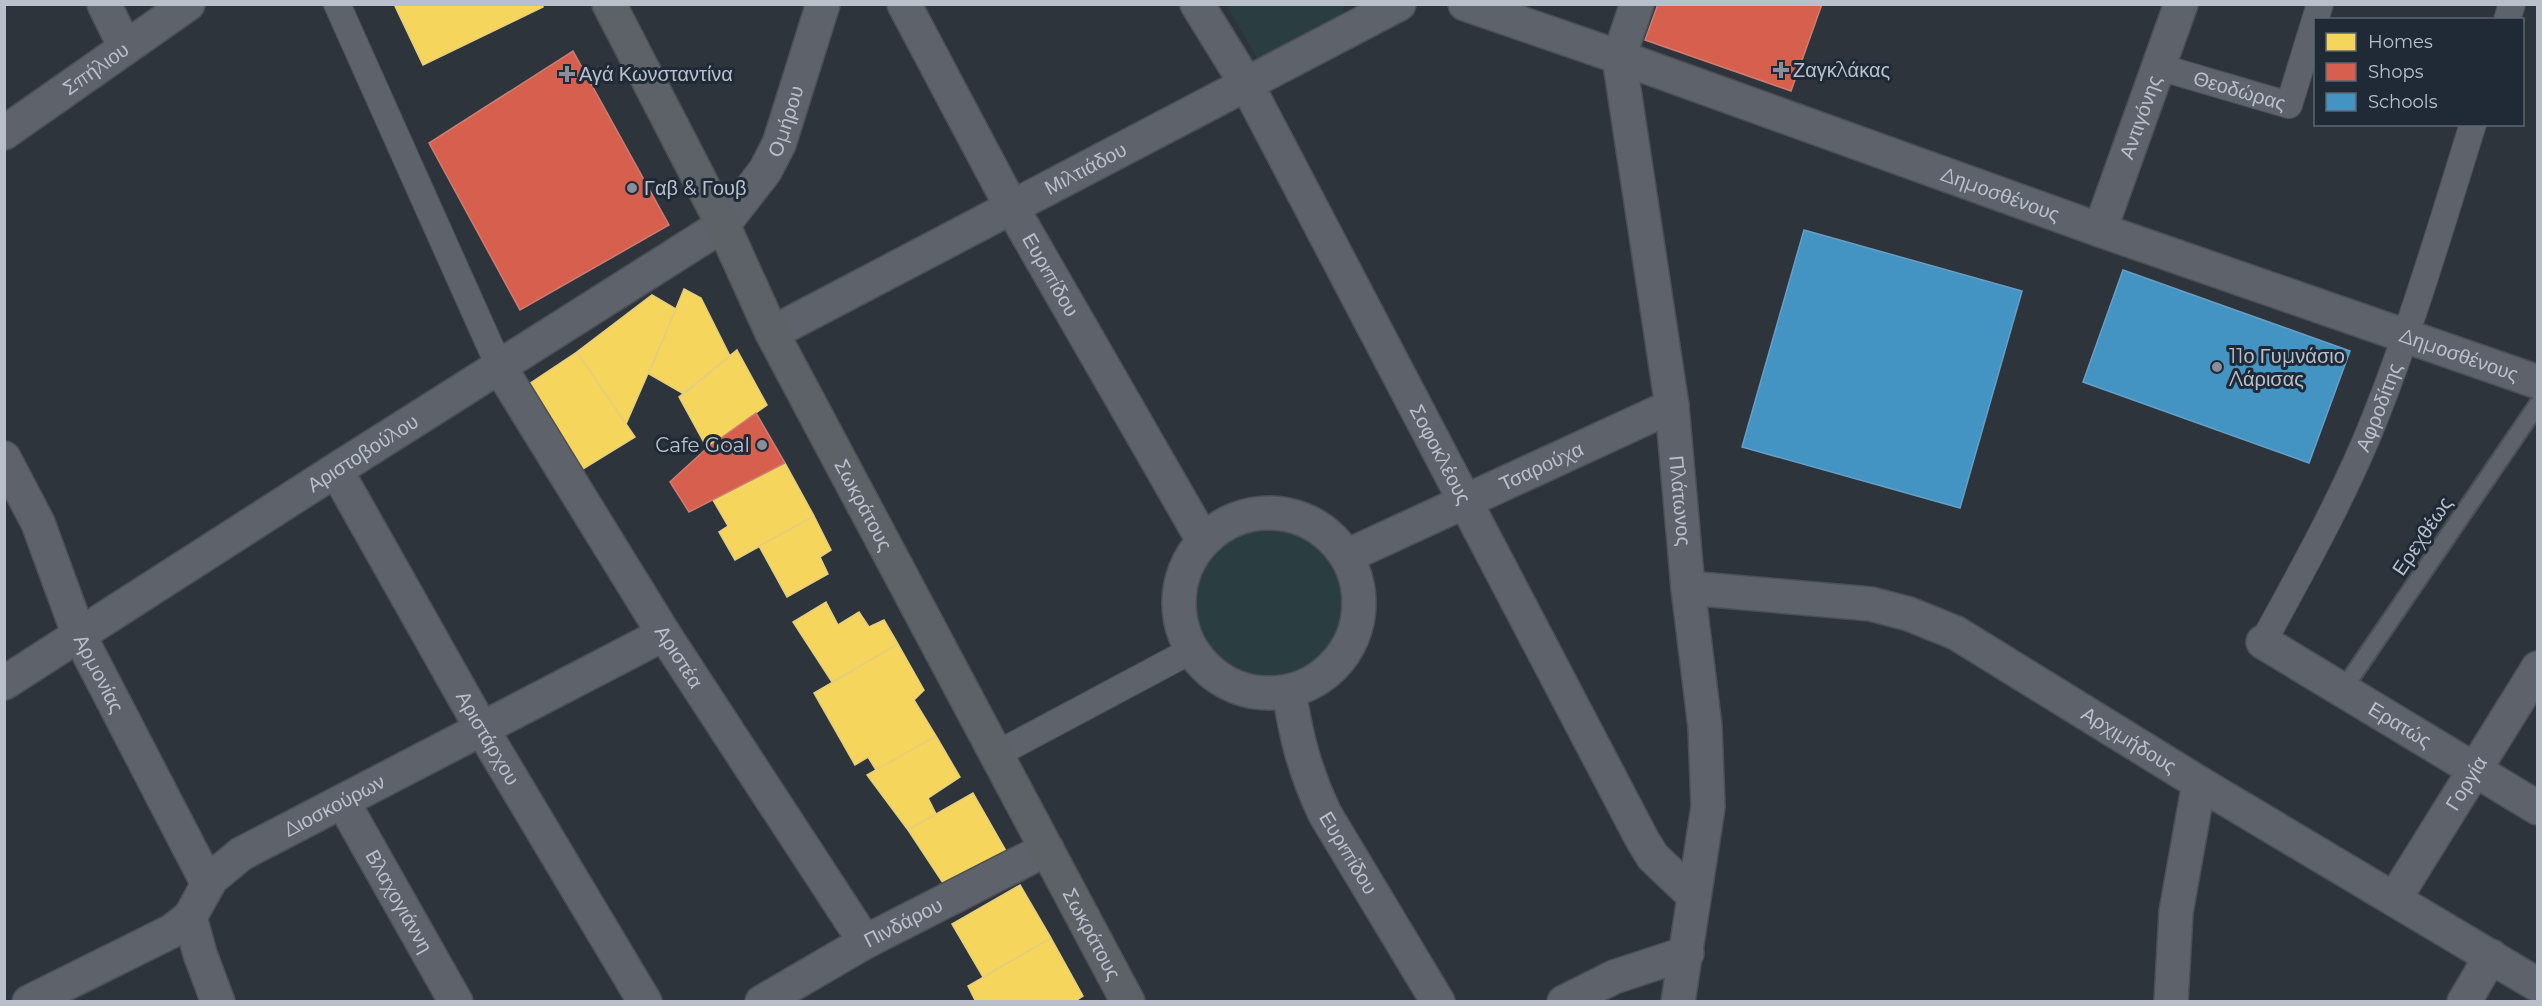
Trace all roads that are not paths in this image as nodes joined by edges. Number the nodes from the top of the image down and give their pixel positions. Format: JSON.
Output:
{"nodes":[{"id":1,"x":105,"y":4,"type":"edge"},
{"id":2,"x":188,"y":4,"type":"edge"},
{"id":3,"x":336,"y":4,"type":"edge"},
{"id":4,"x":609,"y":4,"type":"edge"},
{"id":5,"x":823,"y":4,"type":"edge"},
{"id":6,"x":904,"y":4,"type":"edge"},
{"id":7,"x":1197,"y":4,"type":"edge"},
{"id":8,"x":1400,"y":4,"type":"edge"},
{"id":9,"x":1465,"y":4,"type":"edge"},
{"id":10,"x":1637,"y":4,"type":"edge"},
{"id":11,"x":2181,"y":4,"type":"edge"},
{"id":12,"x":2314,"y":24,"type":"edge"},
{"id":13,"x":125,"y":47,"type":"junction"},
{"id":14,"x":1619,"y":57,"type":"junction"},
{"id":15,"x":2159,"y":67,"type":"junction"},
{"id":16,"x":1247,"y":86,"type":"junction"},
{"id":17,"x":2472,"y":126,"type":"edge"},
{"id":18,"x":4,"y":133,"type":"edge"},
{"id":19,"x":1011,"y":206,"type":"junction"},
{"id":20,"x":723,"y":225,"type":"junction"},
{"id":21,"x":2100,"y":230,"type":"junction"},
{"id":22,"x":772,"y":333,"type":"junction"},
{"id":23,"x":2406,"y":336,"type":"junction"},
{"id":24,"x":499,"y":366,"type":"junction"},
{"id":25,"x":2538,"y":382,"type":"edge"},
{"id":26,"x":2538,"y":404,"type":"edge"},
{"id":27,"x":1672,"y":406,"type":"junction"},
{"id":28,"x":4,"y":458,"type":"edge"},
{"id":29,"x":336,"y":470,"type":"junction"},
{"id":30,"x":1465,"y":500,"type":"junction"},
{"id":31,"x":1203,"y":540,"type":"junction"},
{"id":32,"x":1347,"y":556,"type":"junction"},
{"id":33,"x":1688,"y":588,"type":"junction"},
{"id":34,"x":664,"y":634,"type":"junction"},
{"id":35,"x":79,"y":635,"type":"junction"},
{"id":36,"x":2263,"y":642,"type":"joint"},
{"id":37,"x":1192,"y":650,"type":"junction"},
{"id":38,"x":2538,"y":668,"type":"edge"},
{"id":39,"x":4,"y":683,"type":"edge"},
{"id":40,"x":1289,"y":691,"type":"junction"},
{"id":41,"x":2342,"y":691,"type":"junction"},
{"id":42,"x":482,"y":729,"type":"junction"},
{"id":43,"x":997,"y":754,"type":"junction"},
{"id":44,"x":2474,"y":771,"type":"junction"},
{"id":45,"x":2199,"y":783,"type":"junction"},
{"id":46,"x":343,"y":802,"type":"junction"},
{"id":47,"x":2538,"y":808,"type":"edge"},
{"id":48,"x":1047,"y":849,"type":"junction"},
{"id":49,"x":207,"y":884,"type":"junction"},
{"id":50,"x":1694,"y":895,"type":"junction"},
{"id":51,"x":2395,"y":898,"type":"junction"},
{"id":52,"x":190,"y":917,"type":"junction"},
{"id":53,"x":865,"y":942,"type":"junction"},
{"id":54,"x":1687,"y":953,"type":"junction"},
{"id":55,"x":2491,"y":956,"type":"junction"},
{"id":56,"x":2538,"y":985,"type":"edge"},
{"id":57,"x":1117,"y":997,"type":"edge"},
{"id":58,"x":29,"y":1002,"type":"edge"},
{"id":59,"x":218,"y":1002,"type":"edge"},
{"id":60,"x":456,"y":1002,"type":"edge"},
{"id":61,"x":645,"y":1002,"type":"edge"},
{"id":62,"x":762,"y":1002,"type":"edge"},
{"id":63,"x":1438,"y":1002,"type":"edge"},
{"id":64,"x":1564,"y":1002,"type":"edge"},
{"id":65,"x":1678,"y":1002,"type":"edge"},
{"id":66,"x":2171,"y":1002,"type":"edge"},
{"id":67,"x":2464,"y":1002,"type":"edge"}],
"edges":[{"from":1,"to":13,"type":"street"},
{"from":2,"to":13,"type":"street","name":"Σπήλιου"},
{"from":3,"to":24,"type":"street"},
{"from":4,"to":20,"type":"main road","name":"Σωκράτους"},
{"from":5,"to":20,"type":"street","name":"Ομήρου"},
{"from":6,"to":19,"type":"street","name":"Ευριπίδου"},
{"from":7,"to":16,"type":"street","name":"Σοφοκλέους"},
{"from":8,"to":16,"type":"street","name":"Μιλτιάδου"},
{"from":9,"to":14,"type":"street","name":"Δημοσθένους"},
{"from":10,"to":14,"type":"street","name":"Πλάτωνος"},
{"from":11,"to":15,"type":"street","name":"Αντιγόνης"},
{"from":12,"to":15,"type":"street","name":"Θεοδώρας"},
{"from":13,"to":18,"type":"street","name":"Σπήλιου"},
{"from":14,"to":21,"type":"street","name":"Δημοσθένους"},
{"from":14,"to":27,"type":"street","name":"Πλάτωνος"},
{"from":15,"to":21,"type":"street","name":"Αντιγόνης"},
{"from":16,"to":19,"type":"street","name":"Μιλτιάδου"},
{"from":16,"to":30,"type":"street","name":"Σοφοκλέους"},
{"from":17,"to":23,"type":"street","name":"Αφροδίτης"},
{"from":19,"to":22,"type":"street","name":"Μιλτιάδου"},
{"from":19,"to":31,"type":"street","name":"Ευριπίδου"},
{"from":20,"to":22,"type":"main road","name":"Σωκράτους"},
{"from":20,"to":24,"type":"street","name":"Αριστοβούλου"},
{"from":21,"to":23,"type":"street","name":"Δημοσθένους"},
{"from":22,"to":43,"type":"main road","name":"Σωκράτους"},
{"from":23,"to":25,"type":"street","name":"Δημοσθένους"},
{"from":23,"to":36,"type":"street","name":"Αφροδίτης"},
{"from":24,"to":29,"type":"street","name":"Αριστοβούλου"},
{"from":24,"to":34,"type":"street","name":"Αριστέα"},
{"from":26,"to":41,"type":"lane","name":"Ερεχθέως"},
{"from":27,"to":30,"type":"street","name":"Τσαρούχα"},
{"from":27,"to":33,"type":"street","name":"Πλάτωνος"},
{"from":28,"to":35,"type":"street","name":"Αρμονίας"},
{"from":29,"to":35,"type":"street","name":"Αριστοβούλου"},
{"from":29,"to":42,"type":"street","name":"Αριστάρχου"},
{"from":30,"to":32,"type":"street","name":"Τσαρούχα"},
{"from":30,"to":50,"type":"street","name":"Σοφοκλέους"},
{"from":31,"to":32,"type":"street"},
{"from":31,"to":37,"type":"street"},
{"from":32,"to":40,"type":"street"},
{"from":33,"to":45,"type":"street","name":"Αρχιμήδους"},
{"from":33,"to":50,"type":"street","name":"Πλάτωνος"},
{"from":34,"to":42,"type":"street","name":"Διοσκούρων"},
{"from":34,"to":53,"type":"street","name":"Αριστέα"},
{"from":35,"to":39,"type":"street","name":"Αριστοβούλου"},
{"from":35,"to":49,"type":"street","name":"Αρμονίας"},
{"from":36,"to":41,"type":"street","name":"Ερατώς"},
{"from":37,"to":40,"type":"street"},
{"from":37,"to":43,"type":"street"},
{"from":38,"to":44,"type":"street","name":"Γοργία"},
{"from":40,"to":63,"type":"street","name":"Ευριπίδου"},
{"from":41,"to":44,"type":"street","name":"Ερατώς"},
{"from":42,"to":46,"type":"street","name":"Διοσκούρων"},
{"from":42,"to":61,"type":"street","name":"Αριστάρχου"},
{"from":43,"to":48,"type":"main road","name":"Σωκράτους"},
{"from":44,"to":47,"type":"street","name":"Ερατώς"},
{"from":44,"to":51,"type":"street","name":"Γοργία"},
{"from":45,"to":51,"type":"street","name":"Αρχιμήδους"},
{"from":45,"to":66,"type":"street"},
{"from":46,"to":49,"type":"street","name":"Διοσκούρων"},
{"from":46,"to":60,"type":"street","name":"Βλαχογιάννη"},
{"from":48,"to":53,"type":"street","name":"Πινδάρου"},
{"from":48,"to":57,"type":"main road","name":"Σωκράτους"},
{"from":49,"to":52,"type":"street","name":"Διοσκούρων"},
{"from":50,"to":54,"type":"street","name":"Πλάτωνος"},
{"from":51,"to":55,"type":"street","name":"Αρχιμήδους"},
{"from":52,"to":58,"type":"street","name":"Διοσκούρων"},
{"from":52,"to":59,"type":"street"},
{"from":53,"to":62,"type":"street","name":"Πινδάρου"},
{"from":54,"to":64,"type":"street"},
{"from":54,"to":65,"type":"street","name":"Πλάτωνος"},
{"from":55,"to":56,"type":"street","name":"Αρχιμήδους"},
{"from":55,"to":67,"type":"street"}]}
